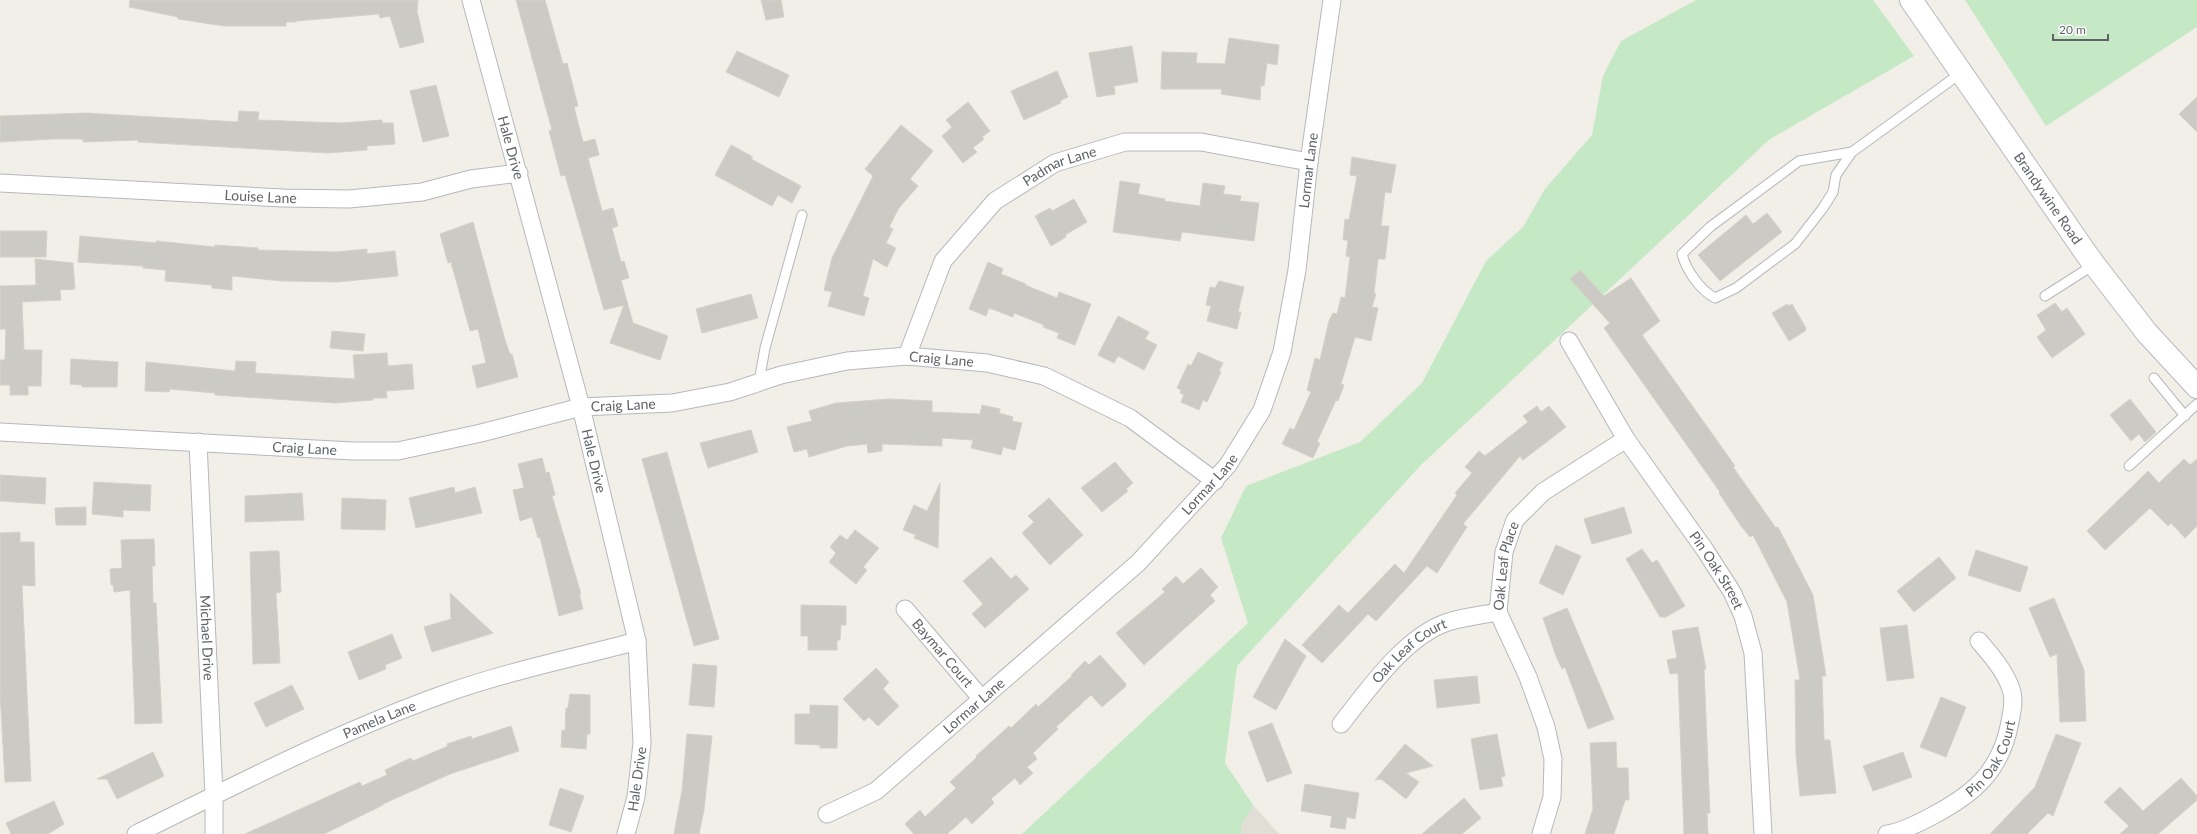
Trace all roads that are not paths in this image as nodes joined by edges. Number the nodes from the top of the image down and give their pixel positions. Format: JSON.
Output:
{"nodes":[{"id":1,"x":471,"y":0,"type":"edge"},
{"id":2,"x":1332,"y":0,"type":"edge"},
{"id":3,"x":1910,"y":0,"type":"edge"},
{"id":4,"x":1961,"y":73,"type":"junction"},
{"id":5,"x":1852,"y":152,"type":"junction"},
{"id":6,"x":1309,"y":162,"type":"junction"},
{"id":7,"x":518,"y":173,"type":"junction"},
{"id":8,"x":0,"y":183,"type":"edge"},
{"id":9,"x":802,"y":215,"type":"dead end"},
{"id":10,"x":2095,"y":264,"type":"junction"},
{"id":11,"x":2045,"y":296,"type":"dead end"},
{"id":12,"x":1569,"y":341,"type":"dead end"},
{"id":13,"x":907,"y":356,"type":"junction"},
{"id":14,"x":2154,"y":378,"type":"dead end"},
{"id":15,"x":759,"y":382,"type":"junction"},
{"id":16,"x":2197,"y":387,"type":"edge"},
{"id":17,"x":2197,"y":404,"type":"edge"},
{"id":18,"x":581,"y":407,"type":"junction"},
{"id":19,"x":2185,"y":416,"type":"junction"},
{"id":20,"x":0,"y":432,"type":"edge"},
{"id":21,"x":1626,"y":439,"type":"junction"},
{"id":22,"x":198,"y":442,"type":"junction"},
{"id":23,"x":2129,"y":466,"type":"dead end"},
{"id":24,"x":1215,"y":481,"type":"junction"},
{"id":25,"x":906,"y":609,"type":"dead end"},
{"id":26,"x":1498,"y":612,"type":"junction"},
{"id":27,"x":637,"y":641,"type":"junction"},
{"id":28,"x":1979,"y":641,"type":"dead end"},
{"id":29,"x":981,"y":698,"type":"junction"},
{"id":30,"x":1341,"y":724,"type":"dead end"},
{"id":31,"x":214,"y":795,"type":"junction"},
{"id":32,"x":827,"y":814,"type":"dead end"},
{"id":33,"x":136,"y":834,"type":"edge"},
{"id":34,"x":214,"y":834,"type":"edge"},
{"id":35,"x":626,"y":834,"type":"edge"},
{"id":36,"x":1541,"y":834,"type":"edge"},
{"id":37,"x":1763,"y":834,"type":"edge"},
{"id":38,"x":1887,"y":834,"type":"edge"}],
"edges":[{"from":1,"to":7,"type":"street","name":"Hale Drive"},
{"from":2,"to":6,"type":"street","name":"Lormar Lane"},
{"from":3,"to":4,"type":"main road","name":"Brandywine Road"},
{"from":4,"to":5,"type":"lane"},
{"from":4,"to":10,"type":"main road","name":"Brandywine Road"},
{"from":5,"to":5,"type":"lane"},
{"from":6,"to":13,"type":"street","name":"Padmar Lane"},
{"from":6,"to":24,"type":"street","name":"Lormar Lane"},
{"from":7,"to":8,"type":"street","name":"Louise Lane"},
{"from":7,"to":18,"type":"street","name":"Hale Drive"},
{"from":9,"to":15,"type":"lane"},
{"from":10,"to":11,"type":"lane"},
{"from":10,"to":16,"type":"main road","name":"Brandywine Road"},
{"from":12,"to":21,"type":"street","name":"Pin Oak Street"},
{"from":13,"to":15,"type":"street","name":"Craig Lane"},
{"from":13,"to":24,"type":"street","name":"Craig Lane"},
{"from":14,"to":19,"type":"lane"},
{"from":15,"to":18,"type":"street","name":"Craig Lane"},
{"from":17,"to":19,"type":"lane"},
{"from":18,"to":22,"type":"street","name":"Craig Lane"},
{"from":18,"to":27,"type":"street","name":"Hale Drive"},
{"from":19,"to":23,"type":"lane"},
{"from":20,"to":22,"type":"street","name":"Craig Lane"},
{"from":21,"to":26,"type":"street","name":"Oak Leaf Place"},
{"from":21,"to":37,"type":"street","name":"Pin Oak Street"},
{"from":22,"to":31,"type":"street","name":"Michael Drive"},
{"from":24,"to":29,"type":"street","name":"Lormar Lane"},
{"from":25,"to":29,"type":"street","name":"Baymar Court"},
{"from":26,"to":30,"type":"street","name":"Oak Leaf Court"},
{"from":26,"to":36,"type":"street","name":"Oak Leaf Place"},
{"from":27,"to":31,"type":"street","name":"Pamela Lane"},
{"from":27,"to":35,"type":"street","name":"Hale Drive"},
{"from":28,"to":38,"type":"street","name":"Pin Oak Court"},
{"from":29,"to":32,"type":"street","name":"Lormar Lane"},
{"from":31,"to":33,"type":"street","name":"Pamela Lane"},
{"from":31,"to":34,"type":"street","name":"Michael Drive"}]}
